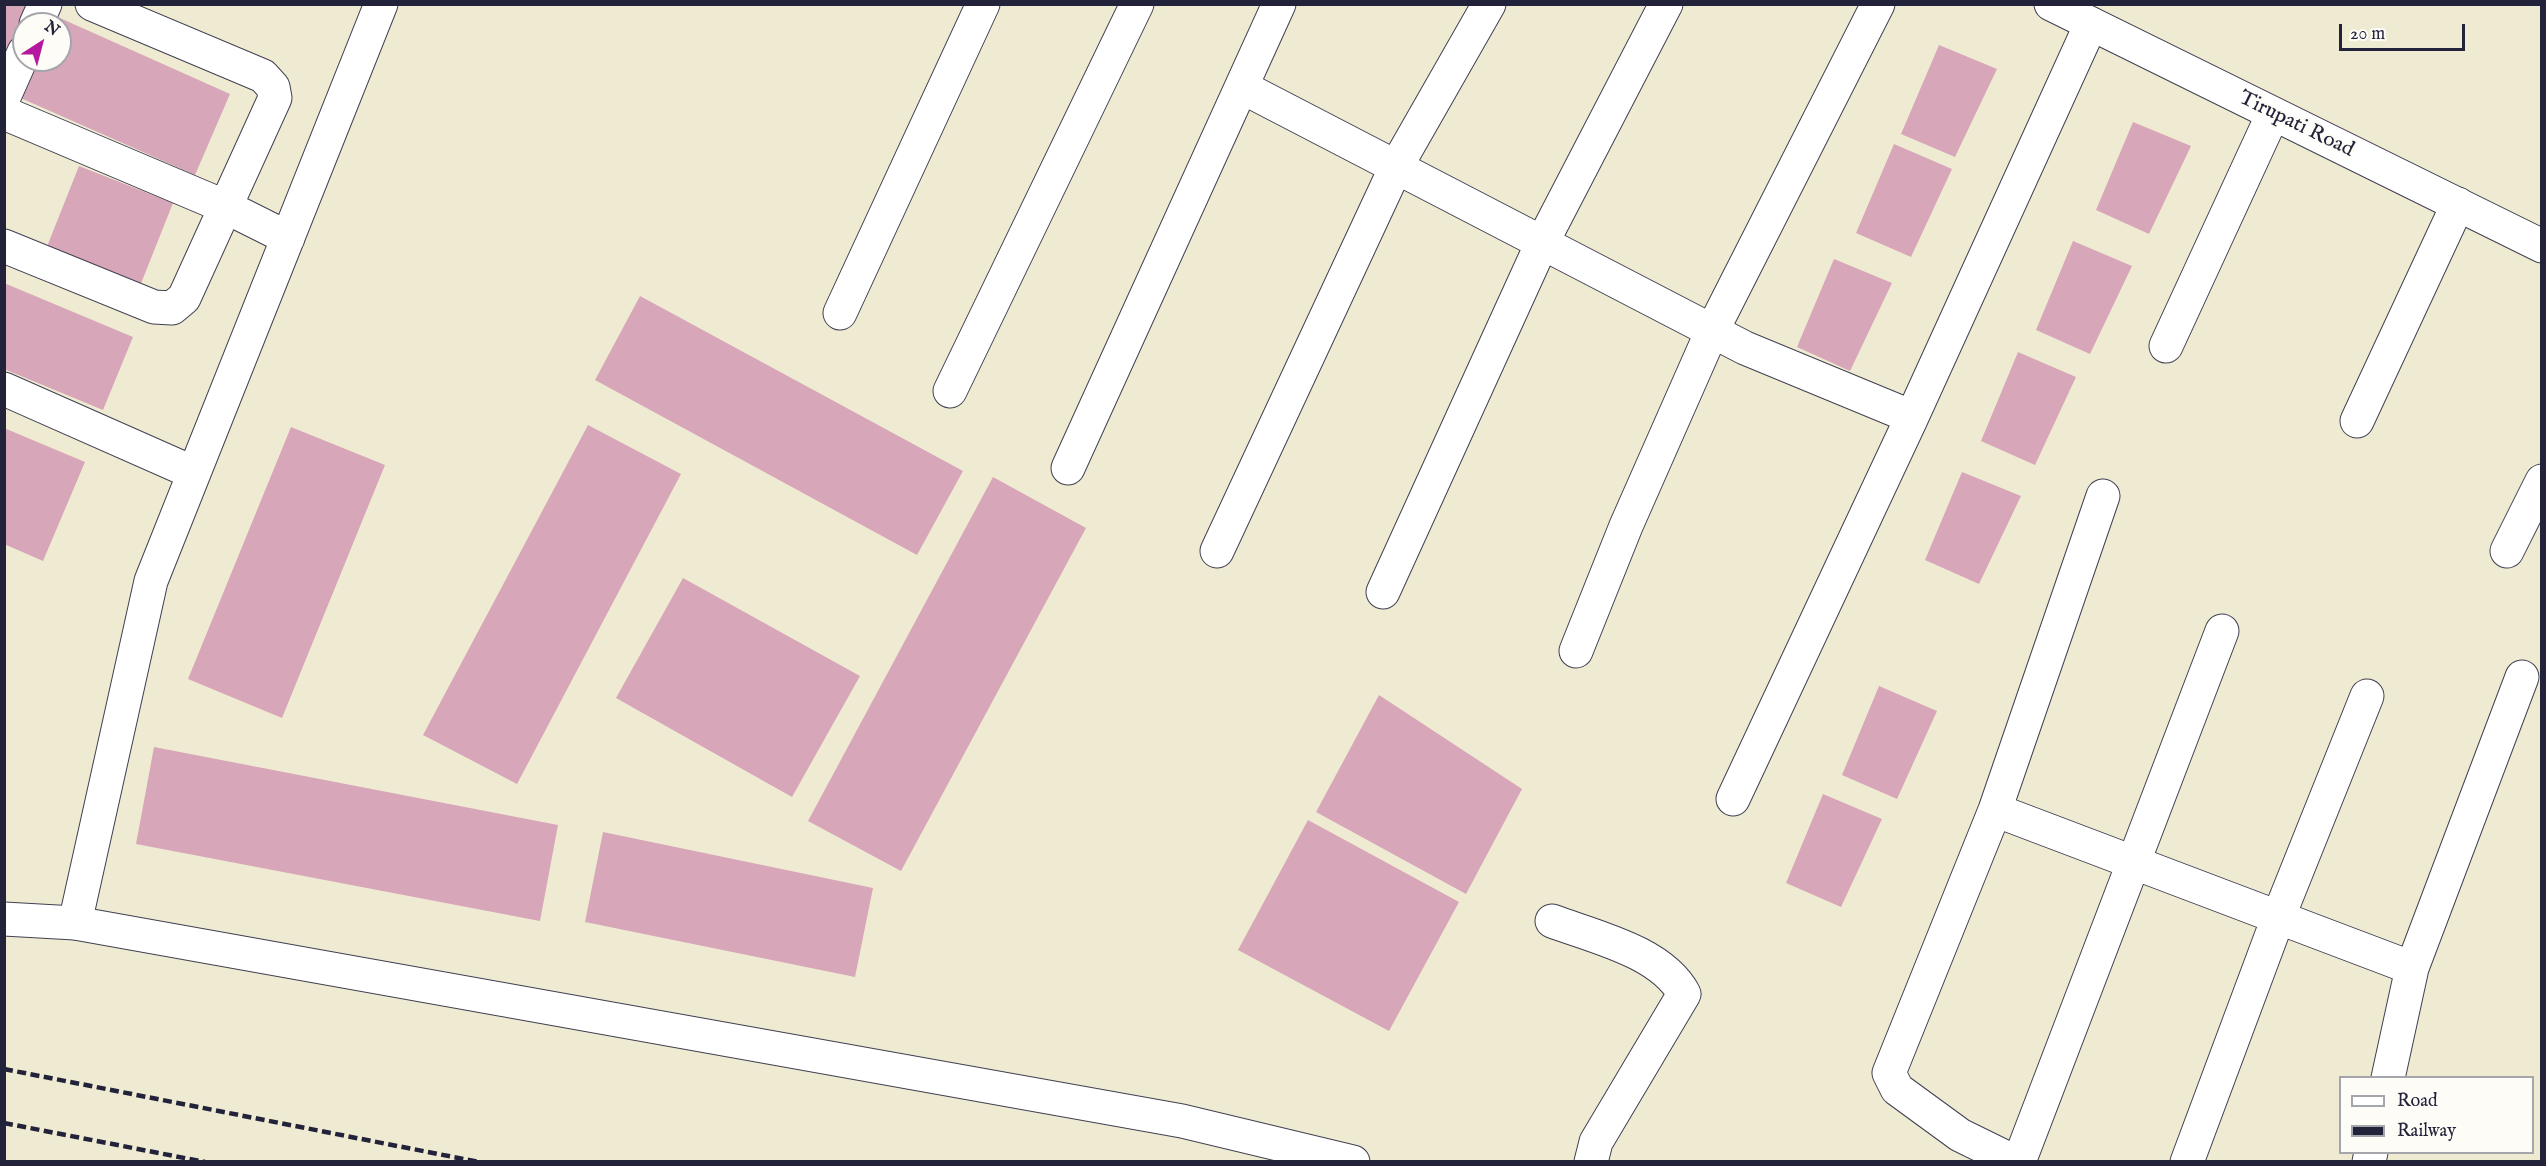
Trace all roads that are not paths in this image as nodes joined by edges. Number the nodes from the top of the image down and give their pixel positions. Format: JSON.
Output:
{"nodes":[{"id":1,"x":92,"y":4,"type":"edge"},
{"id":2,"x":381,"y":4,"type":"edge"},
{"id":3,"x":982,"y":4,"type":"edge"},
{"id":4,"x":1137,"y":4,"type":"edge"},
{"id":5,"x":1279,"y":4,"type":"edge"},
{"id":6,"x":1490,"y":4,"type":"edge"},
{"id":7,"x":1666,"y":4,"type":"edge"},
{"id":8,"x":1878,"y":4,"type":"edge"},
{"id":9,"x":2051,"y":4,"type":"edge"},
{"id":10,"x":2091,"y":24,"type":"junction"},
{"id":11,"x":15,"y":72,"type":"edge"},
{"id":12,"x":1242,"y":87,"type":"junction"},
{"id":13,"x":4,"y":97,"type":"edge"},
{"id":14,"x":4,"y":113,"type":"edge"},
{"id":15,"x":2273,"y":114,"type":"junction"},
{"id":16,"x":1396,"y":167,"type":"junction"},
{"id":17,"x":2458,"y":204,"type":"junction"},
{"id":18,"x":226,"y":207,"type":"junction"},
{"id":19,"x":288,"y":238,"type":"junction"},
{"id":20,"x":1542,"y":243,"type":"junction"},
{"id":21,"x":4,"y":246,"type":"edge"},
{"id":22,"x":2541,"y":246,"type":"edge"},
{"id":23,"x":840,"y":313,"type":"dead end"},
{"id":24,"x":1712,"y":331,"type":"junction"},
{"id":25,"x":2166,"y":346,"type":"dead end"},
{"id":26,"x":4,"y":390,"type":"edge"},
{"id":27,"x":950,"y":391,"type":"dead end"},
{"id":28,"x":1912,"y":417,"type":"junction"},
{"id":29,"x":2357,"y":421,"type":"dead end"},
{"id":30,"x":1068,"y":468,"type":"dead end"},
{"id":31,"x":194,"y":473,"type":"junction"},
{"id":32,"x":2541,"y":482,"type":"edge"},
{"id":33,"x":2103,"y":496,"type":"dead end"},
{"id":34,"x":1216,"y":550,"type":"dead end"},
{"id":35,"x":2506,"y":551,"type":"dead end"},
{"id":36,"x":1383,"y":592,"type":"dead end"},
{"id":37,"x":2222,"y":632,"type":"dead end"},
{"id":38,"x":1576,"y":651,"type":"dead end"},
{"id":39,"x":2522,"y":677,"type":"dead end"},
{"id":40,"x":2367,"y":696,"type":"dead end"},
{"id":41,"x":1734,"y":800,"type":"dead end"},
{"id":42,"x":1995,"y":810,"type":"junction"},
{"id":43,"x":2133,"y":862,"type":"junction"},
{"id":44,"x":2278,"y":918,"type":"junction"},
{"id":45,"x":4,"y":919,"type":"edge"},
{"id":46,"x":1552,"y":921,"type":"dead end"},
{"id":47,"x":75,"y":922,"type":"junction"},
{"id":48,"x":2412,"y":968,"type":"junction"},
{"id":49,"x":2388,"y":1076,"type":"edge"},
{"id":50,"x":1353,"y":1161,"type":"edge"},
{"id":51,"x":1591,"y":1161,"type":"edge"},
{"id":52,"x":2017,"y":1161,"type":"edge"},
{"id":53,"x":2187,"y":1161,"type":"edge"}],
"edges":[{"from":1,"to":18,"type":"street"},
{"from":2,"to":19,"type":"street"},
{"from":3,"to":23,"type":"street"},
{"from":4,"to":27,"type":"street"},
{"from":5,"to":12,"type":"street"},
{"from":6,"to":16,"type":"street"},
{"from":7,"to":20,"type":"street"},
{"from":8,"to":24,"type":"street"},
{"from":9,"to":10,"type":"street","name":"Tirupati Road"},
{"from":10,"to":15,"type":"street","name":"Tirupati Road"},
{"from":10,"to":28,"type":"street"},
{"from":11,"to":13,"type":"street"},
{"from":12,"to":16,"type":"street"},
{"from":12,"to":30,"type":"street"},
{"from":14,"to":18,"type":"street"},
{"from":15,"to":17,"type":"street","name":"Tirupati Road"},
{"from":15,"to":25,"type":"street"},
{"from":16,"to":20,"type":"street"},
{"from":16,"to":34,"type":"street"},
{"from":17,"to":22,"type":"street","name":"Tirupati Road"},
{"from":17,"to":29,"type":"street"},
{"from":18,"to":19,"type":"street"},
{"from":18,"to":21,"type":"street"},
{"from":19,"to":31,"type":"street"},
{"from":20,"to":24,"type":"street"},
{"from":20,"to":36,"type":"street"},
{"from":24,"to":28,"type":"street"},
{"from":24,"to":38,"type":"street"},
{"from":26,"to":31,"type":"street"},
{"from":28,"to":41,"type":"street"},
{"from":31,"to":47,"type":"street"},
{"from":32,"to":35,"type":"street"},
{"from":33,"to":42,"type":"street"},
{"from":37,"to":43,"type":"street"},
{"from":39,"to":48,"type":"street"},
{"from":40,"to":44,"type":"street"},
{"from":42,"to":43,"type":"street"},
{"from":42,"to":52,"type":"street"},
{"from":43,"to":44,"type":"street"},
{"from":43,"to":52,"type":"street"},
{"from":44,"to":48,"type":"street"},
{"from":44,"to":53,"type":"street"},
{"from":45,"to":47,"type":"street"},
{"from":46,"to":51,"type":"street"},
{"from":47,"to":50,"type":"street"},
{"from":48,"to":49,"type":"street"}]}
